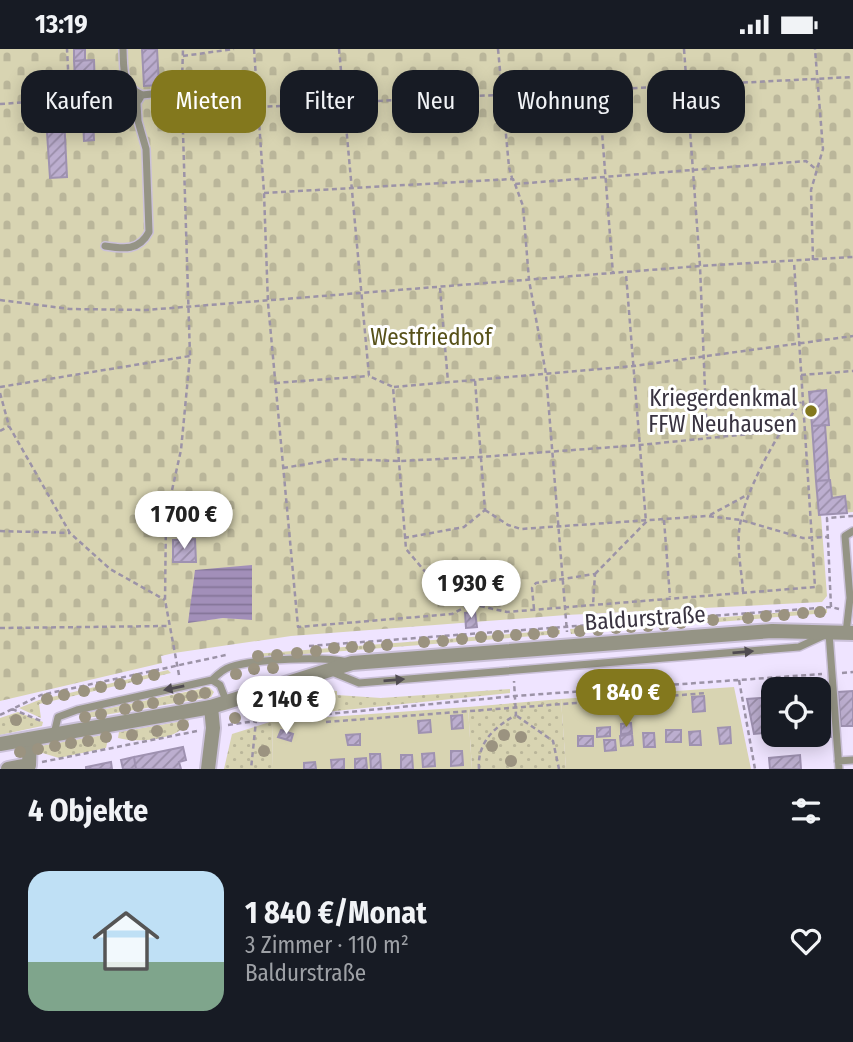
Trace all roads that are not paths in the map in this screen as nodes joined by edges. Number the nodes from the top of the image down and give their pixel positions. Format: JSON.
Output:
{"nodes":[{"id":1,"x":123,"y":49,"type":"edge"},
{"id":2,"x":151,"y":94,"type":"edge"},
{"id":3,"x":142,"y":95,"type":"junction"},
{"id":4,"x":105,"y":246,"type":"dead end"},
{"id":5,"x":853,"y":531,"type":"edge"},
{"id":6,"x":829,"y":633,"type":"junction"},
{"id":7,"x":849,"y":633,"type":"edge"},
{"id":8,"x":512,"y":650,"type":"junction"},
{"id":9,"x":352,"y":663,"type":"junction"},
{"id":10,"x":329,"y":670,"type":"junction"},
{"id":11,"x":514,"y":670,"type":"junction"},
{"id":12,"x":212,"y":680,"type":"junction"},
{"id":13,"x":227,"y":703,"type":"junction"},
{"id":14,"x":211,"y":707,"type":"junction"},
{"id":15,"x":54,"y":734,"type":"junction"},
{"id":16,"x":30,"y":739,"type":"junction"},
{"id":17,"x":0,"y":744,"type":"edge"},
{"id":18,"x":853,"y":760,"type":"edge"},
{"id":19,"x":839,"y":765,"type":"edge"},
{"id":20,"x":8,"y":769,"type":"edge"},
{"id":21,"x":208,"y":769,"type":"edge"}],
"edges":[{"from":1,"to":3,"type":"lane"},
{"from":2,"to":3,"type":"lane"},
{"from":3,"to":4,"type":"lane"},
{"from":5,"to":7,"type":"lane"},
{"from":6,"to":7,"type":"street","name":"Baldurstraße"},
{"from":6,"to":8,"type":"street","name":"Baldurstraße"},
{"from":11,"to":6,"type":"lane","one_way":true},
{"from":6,"to":19,"type":"lane"},
{"from":8,"to":9,"type":"street","name":"Baldurstraße"},
{"from":8,"to":11,"type":"lane"},
{"from":9,"to":10,"type":"street","name":"Baldurstraße"},
{"from":9,"to":12,"type":"lane"},
{"from":10,"to":11,"type":"lane","one_way":true},
{"from":10,"to":13,"type":"street","name":"Baldurstraße"},
{"from":12,"to":13,"type":"lane"},
{"from":12,"to":15,"type":"lane","one_way":true},
{"from":13,"to":14,"type":"street","name":"Baldurstraße"},
{"from":14,"to":15,"type":"street","name":"Baldurstraße"},
{"from":14,"to":21,"type":"street"},
{"from":15,"to":16,"type":"street","name":"Baldurstraße"},
{"from":16,"to":17,"type":"street","name":"Baldurstraße"},
{"from":16,"to":20,"type":"street"},
{"from":18,"to":19,"type":"lane"}]}
